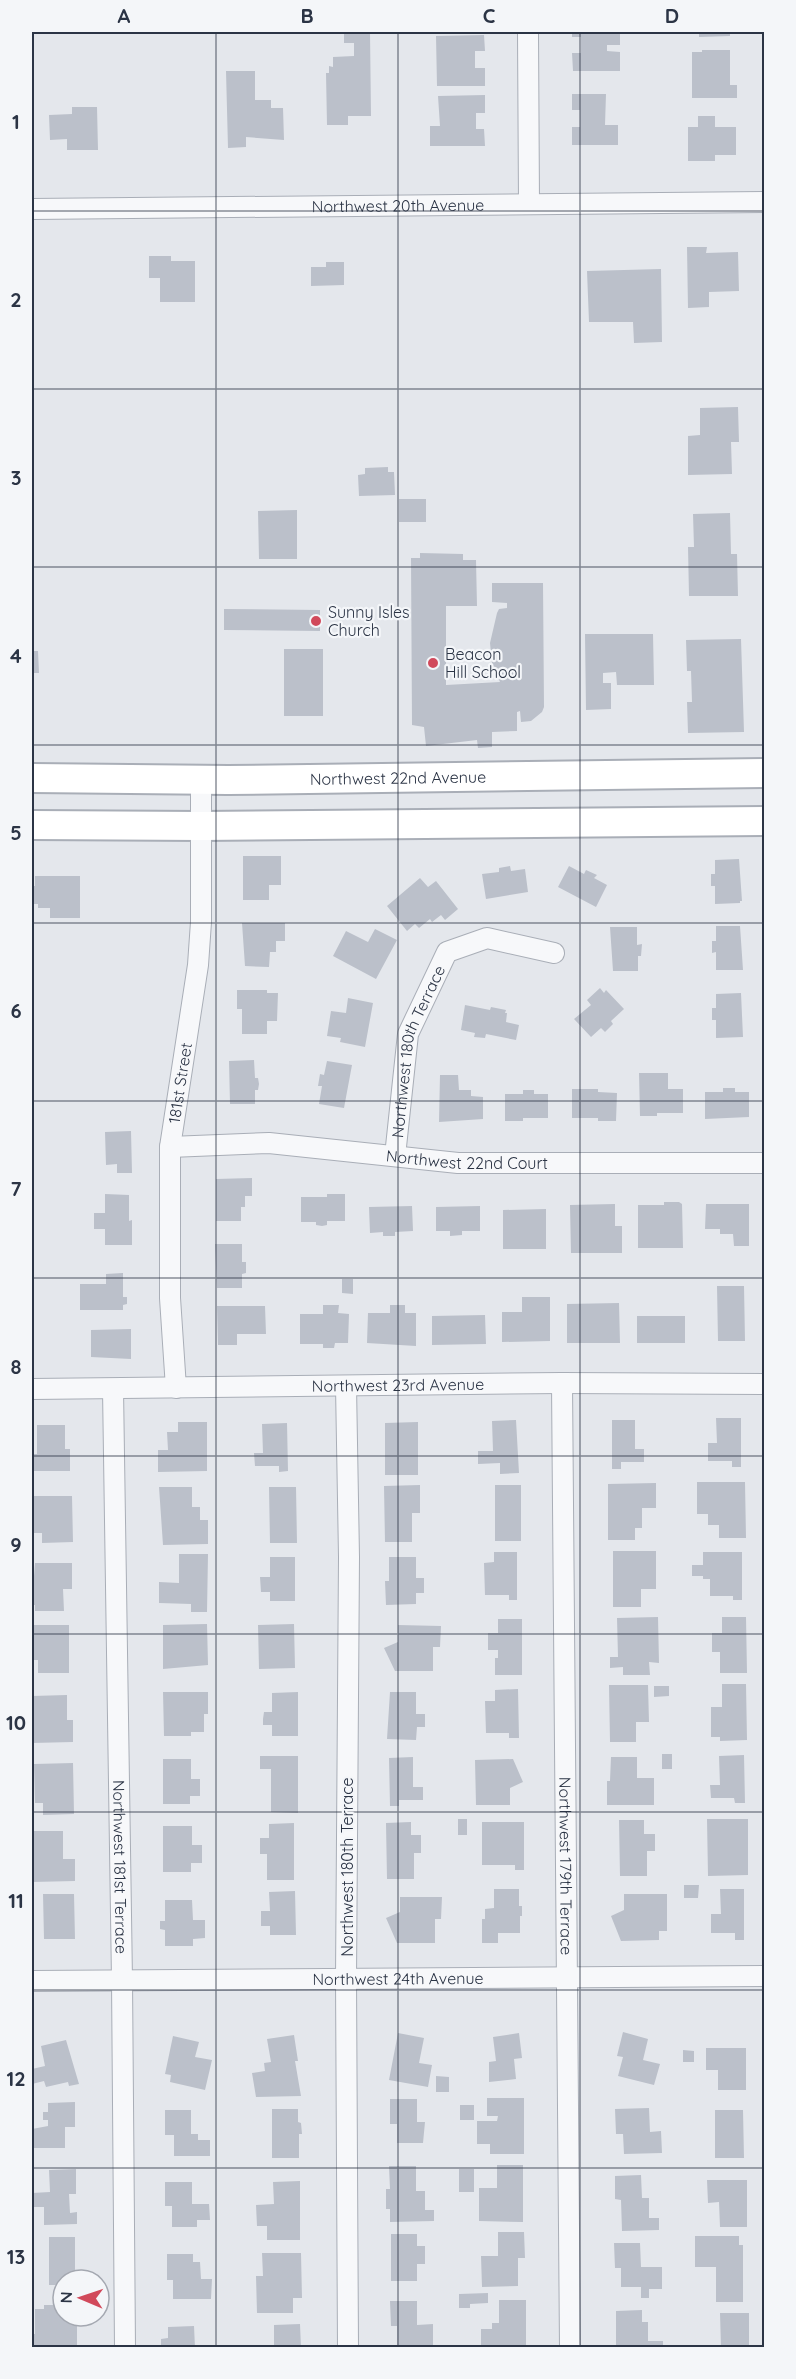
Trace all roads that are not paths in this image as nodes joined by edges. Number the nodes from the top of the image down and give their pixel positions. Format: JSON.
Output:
{"nodes":[{"id":1,"x":528,"y":32,"type":"edge"},
{"id":2,"x":765,"y":202,"type":"edge"},
{"id":3,"x":529,"y":204,"type":"junction"},
{"id":4,"x":32,"y":209,"type":"edge"},
{"id":5,"x":765,"y":773,"type":"edge"},
{"id":6,"x":32,"y":778,"type":"edge"},
{"id":7,"x":201,"y":779,"type":"junction"},
{"id":8,"x":765,"y":821,"type":"edge"},
{"id":9,"x":32,"y":825,"type":"edge"},
{"id":10,"x":201,"y":826,"type":"junction"},
{"id":11,"x":554,"y":953,"type":"dead end"},
{"id":12,"x":170,"y":1147,"type":"junction"},
{"id":13,"x":396,"y":1156,"type":"junction"},
{"id":14,"x":765,"y":1163,"type":"edge"},
{"id":15,"x":562,"y":1383,"type":"junction"},
{"id":16,"x":765,"y":1384,"type":"edge"},
{"id":17,"x":346,"y":1386,"type":"junction"},
{"id":18,"x":176,"y":1388,"type":"junction"},
{"id":19,"x":32,"y":1389,"type":"edge"},
{"id":20,"x":112,"y":1389,"type":"junction"},
{"id":21,"x":765,"y":1976,"type":"edge"},
{"id":22,"x":566,"y":1977,"type":"junction"},
{"id":23,"x":346,"y":1979,"type":"junction"},
{"id":24,"x":122,"y":1980,"type":"junction"},
{"id":25,"x":32,"y":1982,"type":"edge"},
{"id":26,"x":125,"y":2348,"type":"edge"},
{"id":27,"x":348,"y":2348,"type":"edge"},
{"id":28,"x":570,"y":2348,"type":"edge"}],
"edges":[{"from":1,"to":3,"type":"street"},
{"from":2,"to":3,"type":"street","name":"Northwest 20th Avenue"},
{"from":3,"to":4,"type":"street","name":"Northwest 20th Avenue"},
{"from":5,"to":7,"type":"main road","name":"Northwest 22nd Avenue"},
{"from":6,"to":7,"type":"main road","name":"Northwest 22nd Avenue"},
{"from":7,"to":10,"type":"street","name":"181st Street"},
{"from":8,"to":10,"type":"main road"},
{"from":9,"to":10,"type":"main road"},
{"from":10,"to":12,"type":"street","name":"181st Street"},
{"from":11,"to":13,"type":"street","name":"Northwest 180th Terrace"},
{"from":12,"to":13,"type":"street","name":"Northwest 22nd Court"},
{"from":12,"to":18,"type":"street","name":"181st Street"},
{"from":13,"to":14,"type":"street","name":"Northwest 22nd Court"},
{"from":15,"to":16,"type":"street","name":"Northwest 23rd Avenue"},
{"from":15,"to":17,"type":"street","name":"Northwest 23rd Avenue"},
{"from":15,"to":22,"type":"street","name":"Northwest 179th Terrace"},
{"from":17,"to":18,"type":"street","name":"Northwest 23rd Avenue"},
{"from":17,"to":23,"type":"street","name":"Northwest 180th Terrace"},
{"from":18,"to":20,"type":"street","name":"Northwest 23rd Avenue"},
{"from":19,"to":20,"type":"street","name":"Northwest 23rd Avenue"},
{"from":20,"to":24,"type":"street","name":"Northwest 181st Terrace"},
{"from":21,"to":22,"type":"street","name":"Northwest 24th Avenue"},
{"from":22,"to":23,"type":"street","name":"Northwest 24th Avenue"},
{"from":22,"to":28,"type":"street","name":"Northwest 179th Terrace"},
{"from":23,"to":24,"type":"street","name":"Northwest 24th Avenue"},
{"from":23,"to":27,"type":"street","name":"Northwest 180th Terrace"},
{"from":24,"to":25,"type":"street","name":"Northwest 24th Avenue"},
{"from":24,"to":26,"type":"street","name":"Northwest 181st Terrace"}]}
